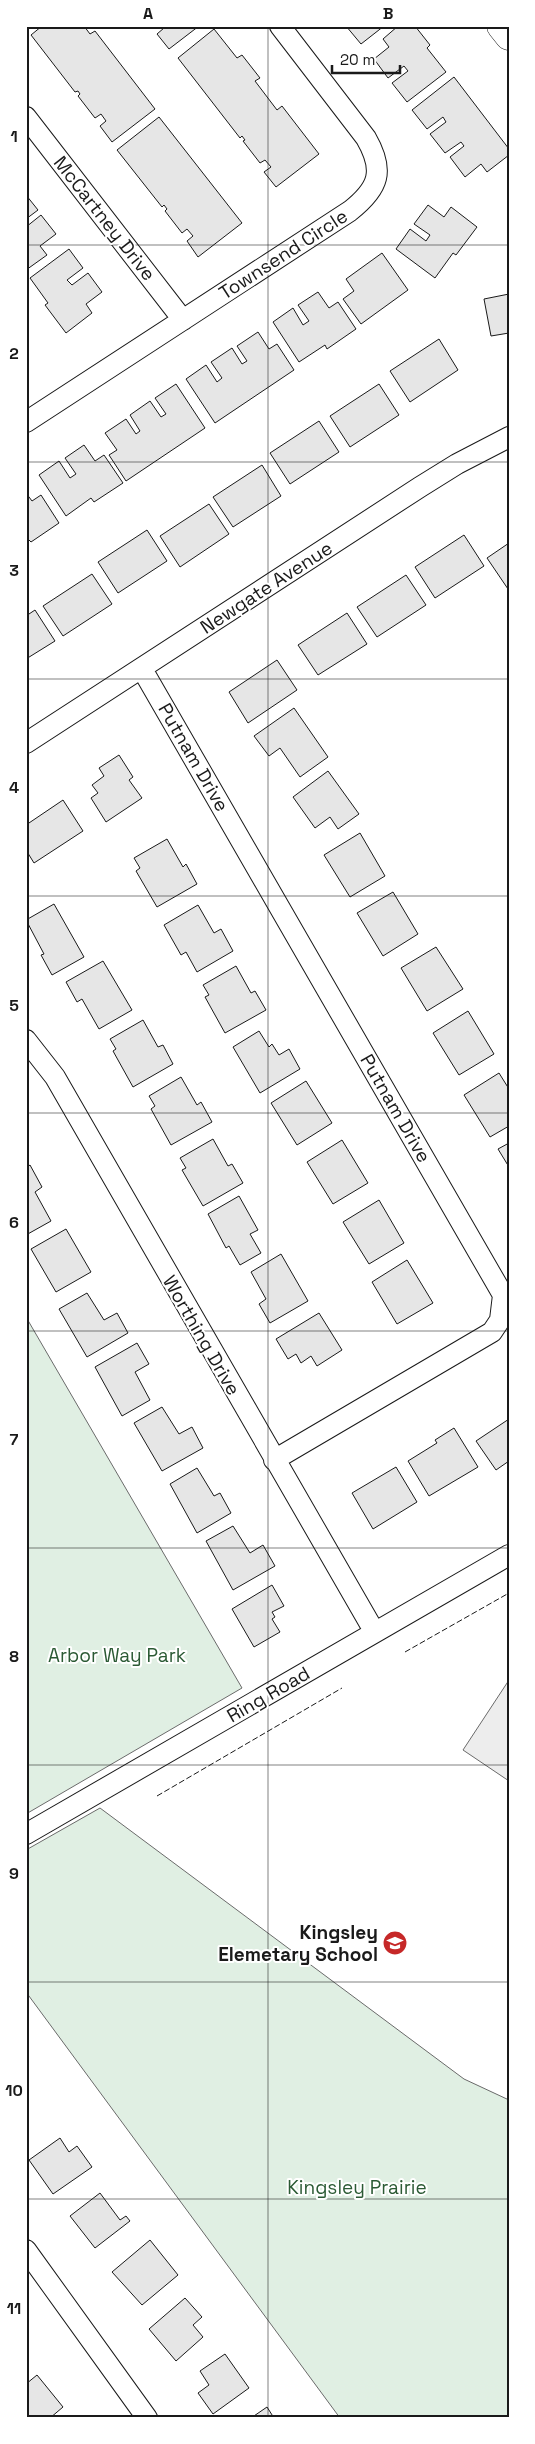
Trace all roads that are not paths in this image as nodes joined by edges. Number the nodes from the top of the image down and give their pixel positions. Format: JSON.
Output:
{"nodes":[{"id":1,"x":280,"y":26,"type":"edge"},
{"id":2,"x":501,"y":26,"type":"edge"},
{"id":3,"x":509,"y":36,"type":"edge"},
{"id":4,"x":26,"y":117,"type":"edge"},
{"id":5,"x":183,"y":320,"type":"junction"},
{"id":6,"x":26,"y":422,"type":"edge"},
{"id":7,"x":509,"y":437,"type":"edge"},
{"id":8,"x":142,"y":669,"type":"junction"},
{"id":9,"x":26,"y":743,"type":"edge"},
{"id":10,"x":26,"y":1040,"type":"edge"},
{"id":11,"x":274,"y":1460,"type":"junction"},
{"id":12,"x":509,"y":1555,"type":"edge"},
{"id":13,"x":374,"y":1631,"type":"junction"},
{"id":14,"x":26,"y":1834,"type":"edge"},
{"id":15,"x":26,"y":2250,"type":"edge"},
{"id":16,"x":147,"y":2418,"type":"edge"}],
"edges":[{"from":1,"to":5,"type":"street","name":"Townsend Circle"},
{"from":2,"to":3,"type":"main road"},
{"from":4,"to":5,"type":"street","name":"McCartney Drive"},
{"from":5,"to":6,"type":"street","name":"Townsend Circle"},
{"from":7,"to":8,"type":"street","name":"Newgate Avenue"},
{"from":8,"to":9,"type":"street","name":"Newgate Avenue"},
{"from":8,"to":11,"type":"street","name":"Putnam Drive"},
{"from":10,"to":11,"type":"street","name":"Worthing Drive"},
{"from":11,"to":13,"type":"street","name":"Worthing Drive"},
{"from":12,"to":13,"type":"street","name":"Ring Road"},
{"from":13,"to":14,"type":"street","name":"Ring Road"},
{"from":15,"to":16,"type":"street"}]}
